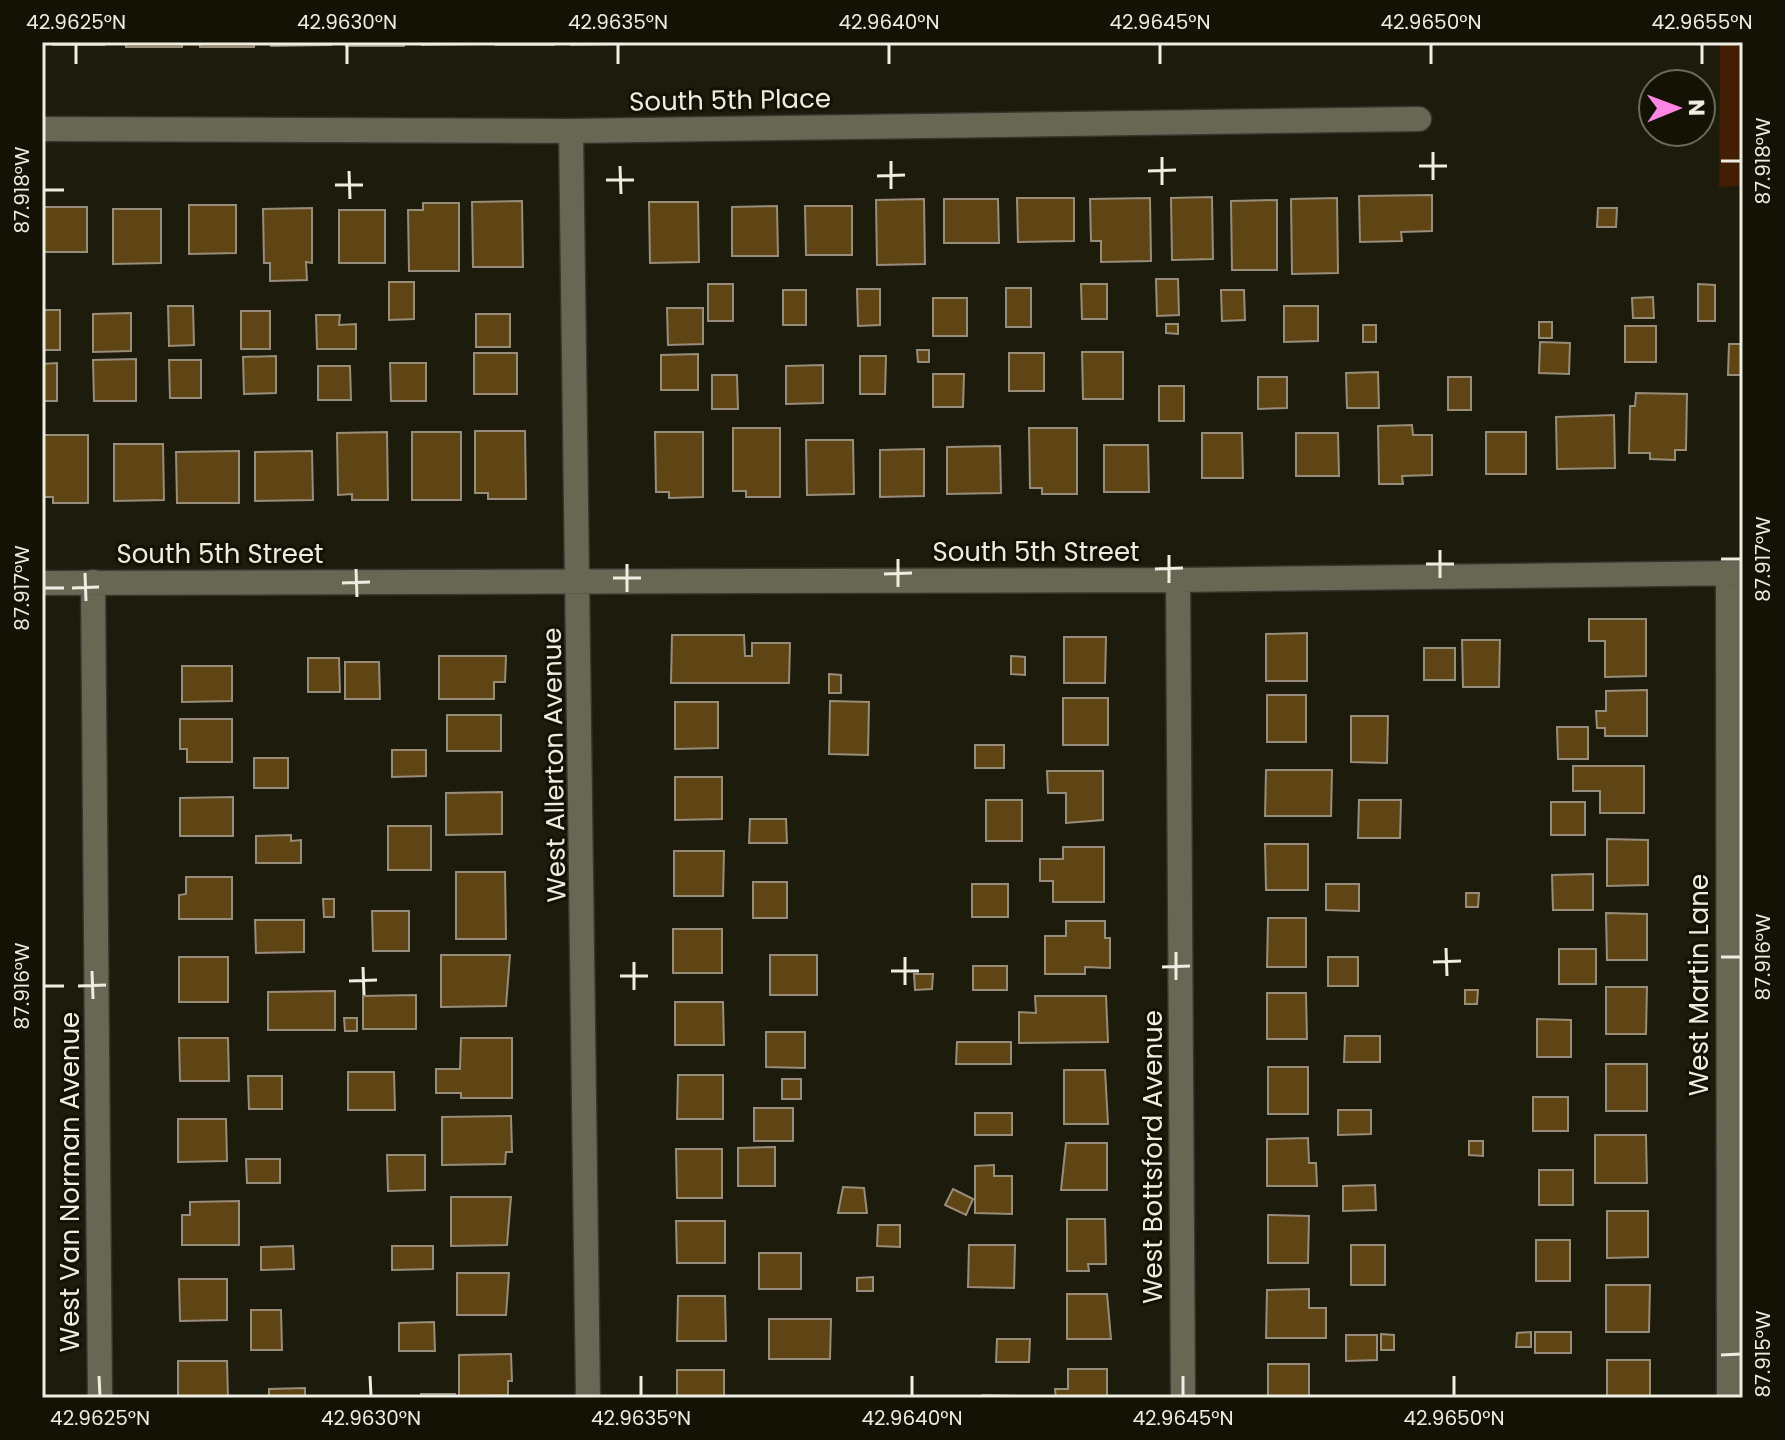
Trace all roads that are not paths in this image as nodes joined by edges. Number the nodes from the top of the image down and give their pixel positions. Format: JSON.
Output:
{"nodes":[{"id":1,"x":1419,"y":119,"type":"dead end"},
{"id":2,"x":42,"y":129,"type":"edge"},
{"id":3,"x":571,"y":131,"type":"junction"},
{"id":4,"x":1735,"y":573,"type":"edge"},
{"id":5,"x":1178,"y":580,"type":"junction"},
{"id":6,"x":580,"y":581,"type":"junction"},
{"id":7,"x":93,"y":582,"type":"junction"},
{"id":8,"x":42,"y":583,"type":"edge"},
{"id":9,"x":1735,"y":1056,"type":"edge"},
{"id":10,"x":100,"y":1398,"type":"edge"},
{"id":11,"x":588,"y":1398,"type":"edge"},
{"id":12,"x":1183,"y":1398,"type":"edge"},
{"id":13,"x":1729,"y":1398,"type":"edge"}],
"edges":[{"from":1,"to":3,"type":"street","name":"South 5th Place"},
{"from":2,"to":3,"type":"street","name":"South 5th Place"},
{"from":3,"to":6,"type":"street","name":"West Allerton Avenue"},
{"from":4,"to":5,"type":"street","name":"South 5th Street"},
{"from":4,"to":9,"type":"street","name":"West Martin Lane"},
{"from":5,"to":6,"type":"street","name":"South 5th Street"},
{"from":5,"to":12,"type":"street","name":"West Bottsford Avenue"},
{"from":6,"to":7,"type":"street","name":"South 5th Street"},
{"from":6,"to":11,"type":"street","name":"West Allerton Avenue"},
{"from":7,"to":8,"type":"street","name":"South 5th Street"},
{"from":7,"to":10,"type":"street","name":"West Van Norman Avenue"},
{"from":9,"to":13,"type":"street","name":"West Martin Lane"}]}
